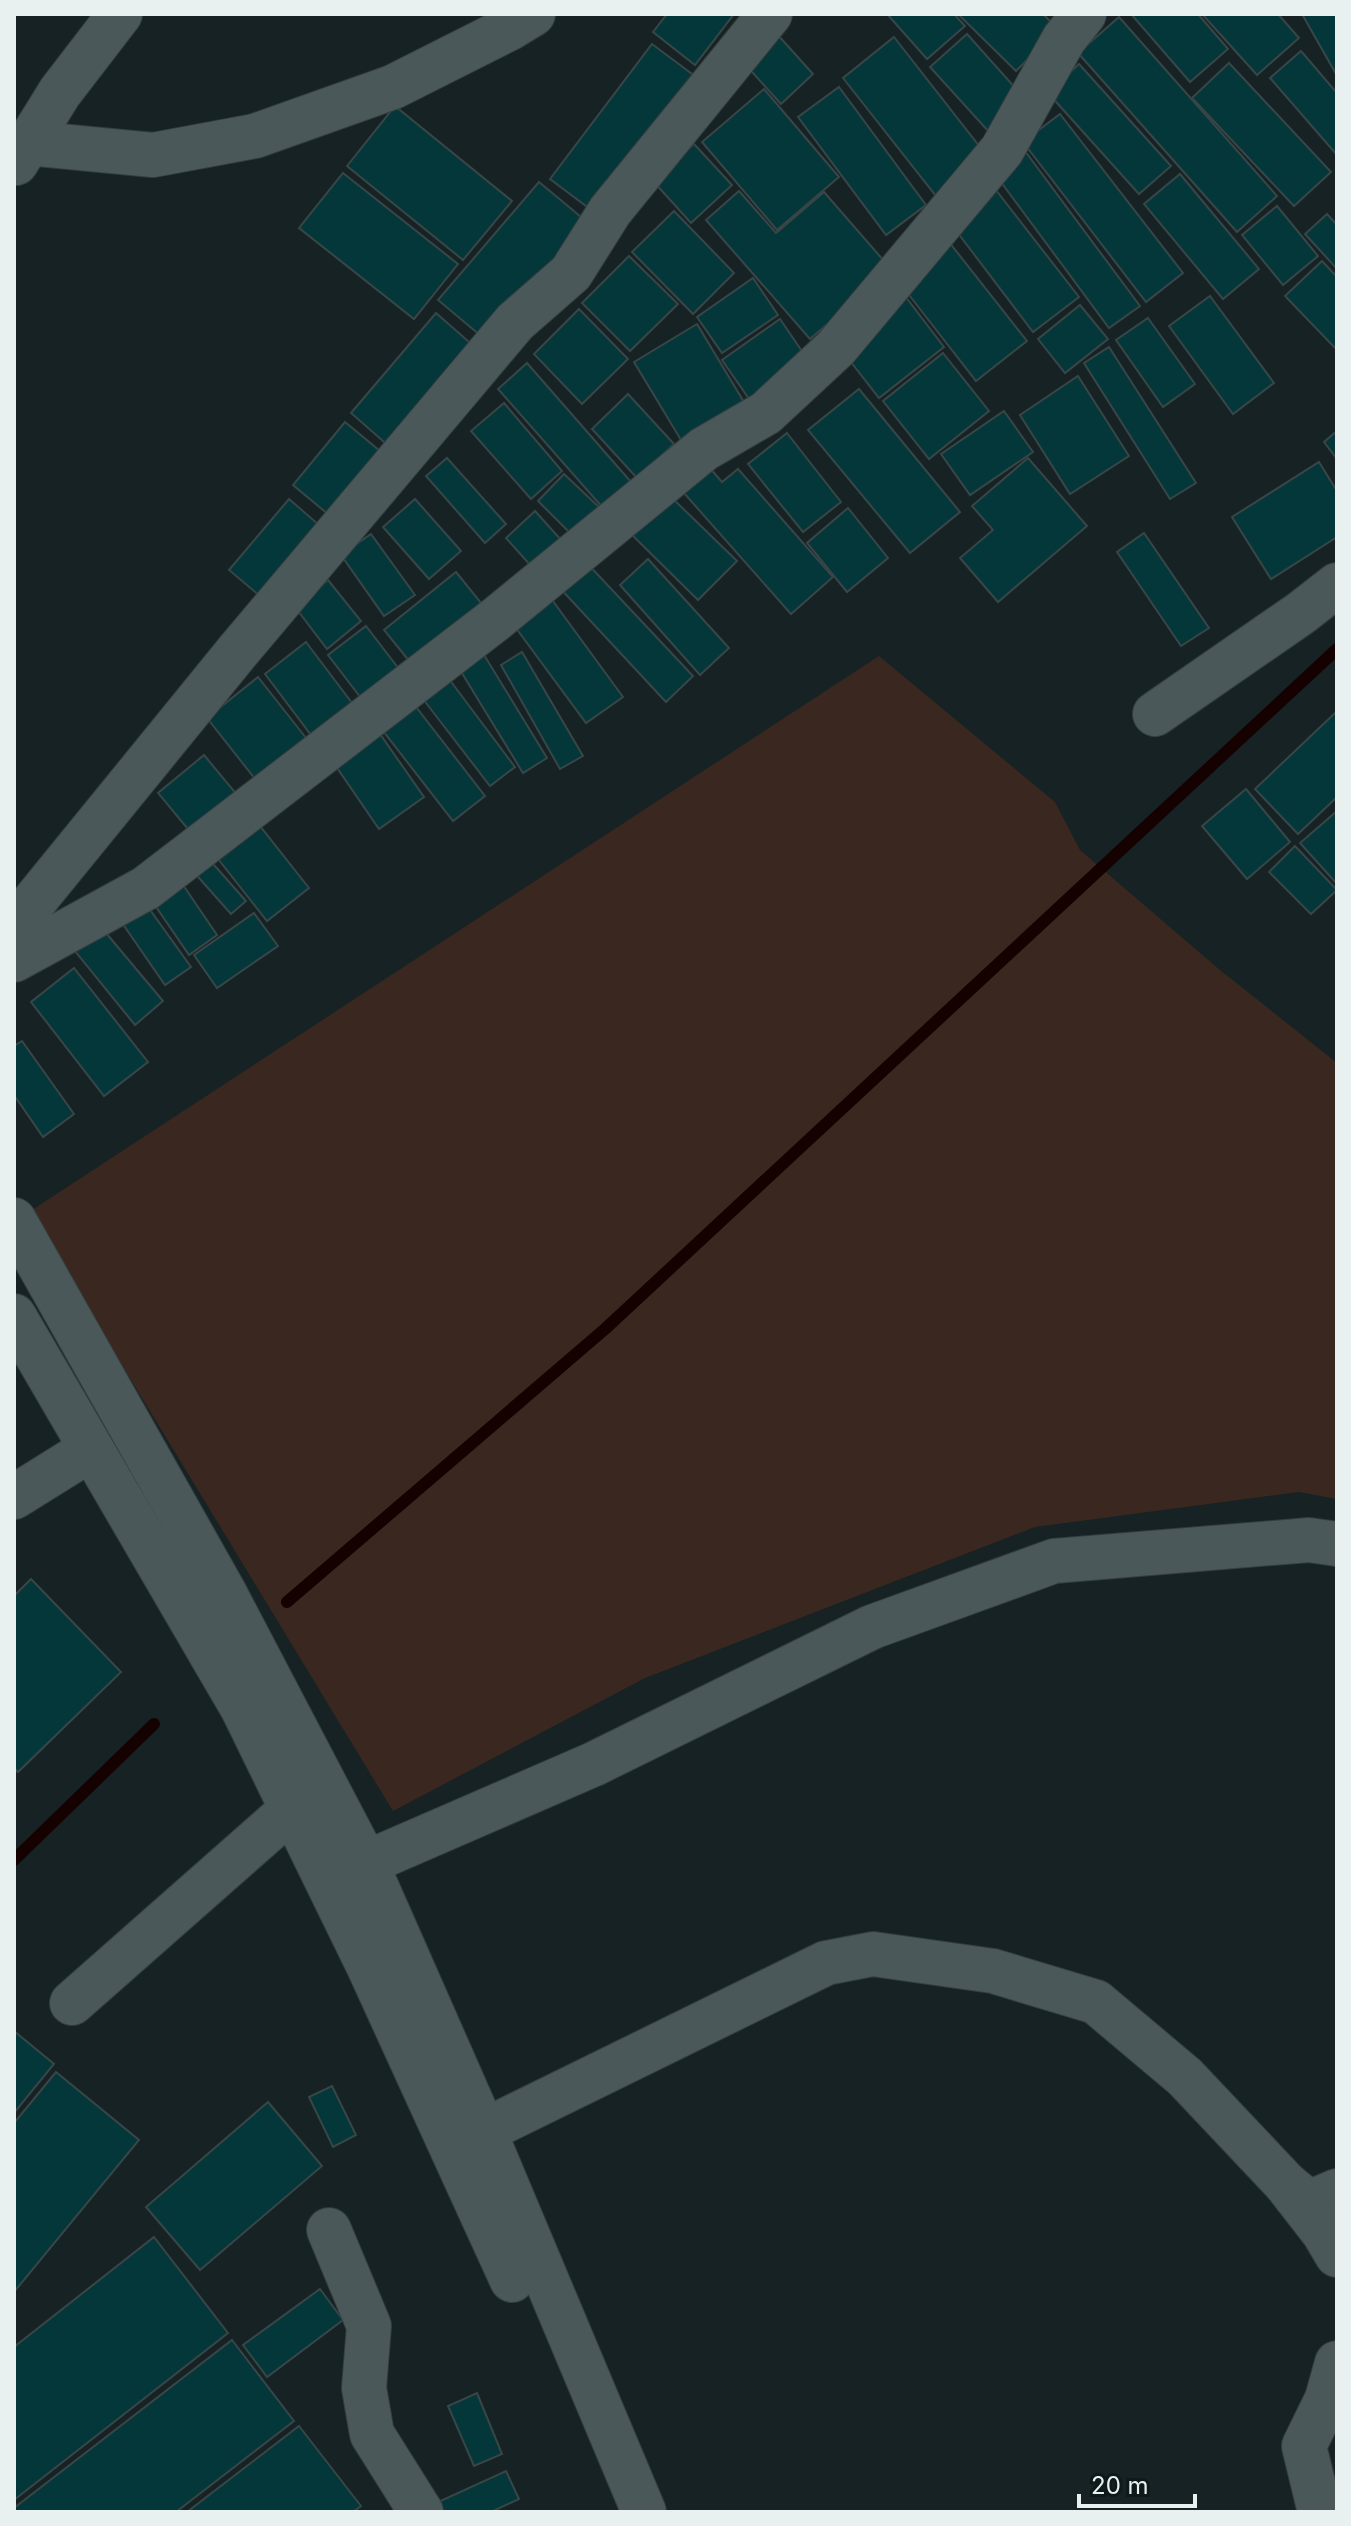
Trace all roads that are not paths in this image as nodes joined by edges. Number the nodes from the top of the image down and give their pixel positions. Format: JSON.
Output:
{"nodes":[{"id":1,"x":120,"y":14,"type":"edge"},
{"id":2,"x":533,"y":14,"type":"edge"},
{"id":3,"x":770,"y":14,"type":"edge"},
{"id":4,"x":1084,"y":14,"type":"edge"},
{"id":5,"x":21,"y":154,"type":"edge"},
{"id":6,"x":1337,"y":585,"type":"edge"},
{"id":7,"x":1155,"y":714,"type":"dead end"},
{"id":8,"x":14,"y":926,"type":"edge"},
{"id":9,"x":14,"y":960,"type":"edge"},
{"id":10,"x":14,"y":1220,"type":"edge"},
{"id":11,"x":14,"y":1316,"type":"edge"},
{"id":12,"x":91,"y":1449,"type":"junction"},
{"id":13,"x":14,"y":1497,"type":"edge"},
{"id":14,"x":1337,"y":1544,"type":"edge"},
{"id":15,"x":292,"y":1809,"type":"junction"},
{"id":16,"x":366,"y":1863,"type":"junction"},
{"id":17,"x":72,"y":2003,"type":"dead end"},
{"id":18,"x":484,"y":2131,"type":"junction"},
{"id":19,"x":1286,"y":2184,"type":"junction"},
{"id":20,"x":1337,"y":2191,"type":"edge"},
{"id":21,"x":329,"y":2230,"type":"dead end"},
{"id":22,"x":1337,"y":2255,"type":"edge"},
{"id":23,"x":1337,"y":2363,"type":"edge"},
{"id":24,"x":421,"y":2512,"type":"edge"},
{"id":25,"x":613,"y":2512,"type":"edge"},
{"id":26,"x":644,"y":2512,"type":"edge"},
{"id":27,"x":1320,"y":2512,"type":"edge"}],
"edges":[{"from":1,"to":5,"type":"street"},
{"from":2,"to":5,"type":"street"},
{"from":3,"to":8,"type":"street"},
{"from":4,"to":9,"type":"street"},
{"from":6,"to":7,"type":"street"},
{"from":10,"to":16,"type":"street"},
{"from":11,"to":12,"type":"street"},
{"from":12,"to":13,"type":"street"},
{"from":12,"to":15,"type":"street"},
{"from":14,"to":16,"type":"street"},
{"from":15,"to":17,"type":"street"},
{"from":15,"to":25,"type":"street"},
{"from":16,"to":18,"type":"street"},
{"from":18,"to":19,"type":"street"},
{"from":18,"to":26,"type":"street"},
{"from":19,"to":20,"type":"street"},
{"from":19,"to":22,"type":"street"},
{"from":21,"to":24,"type":"street"},
{"from":23,"to":27,"type":"street"}]}
